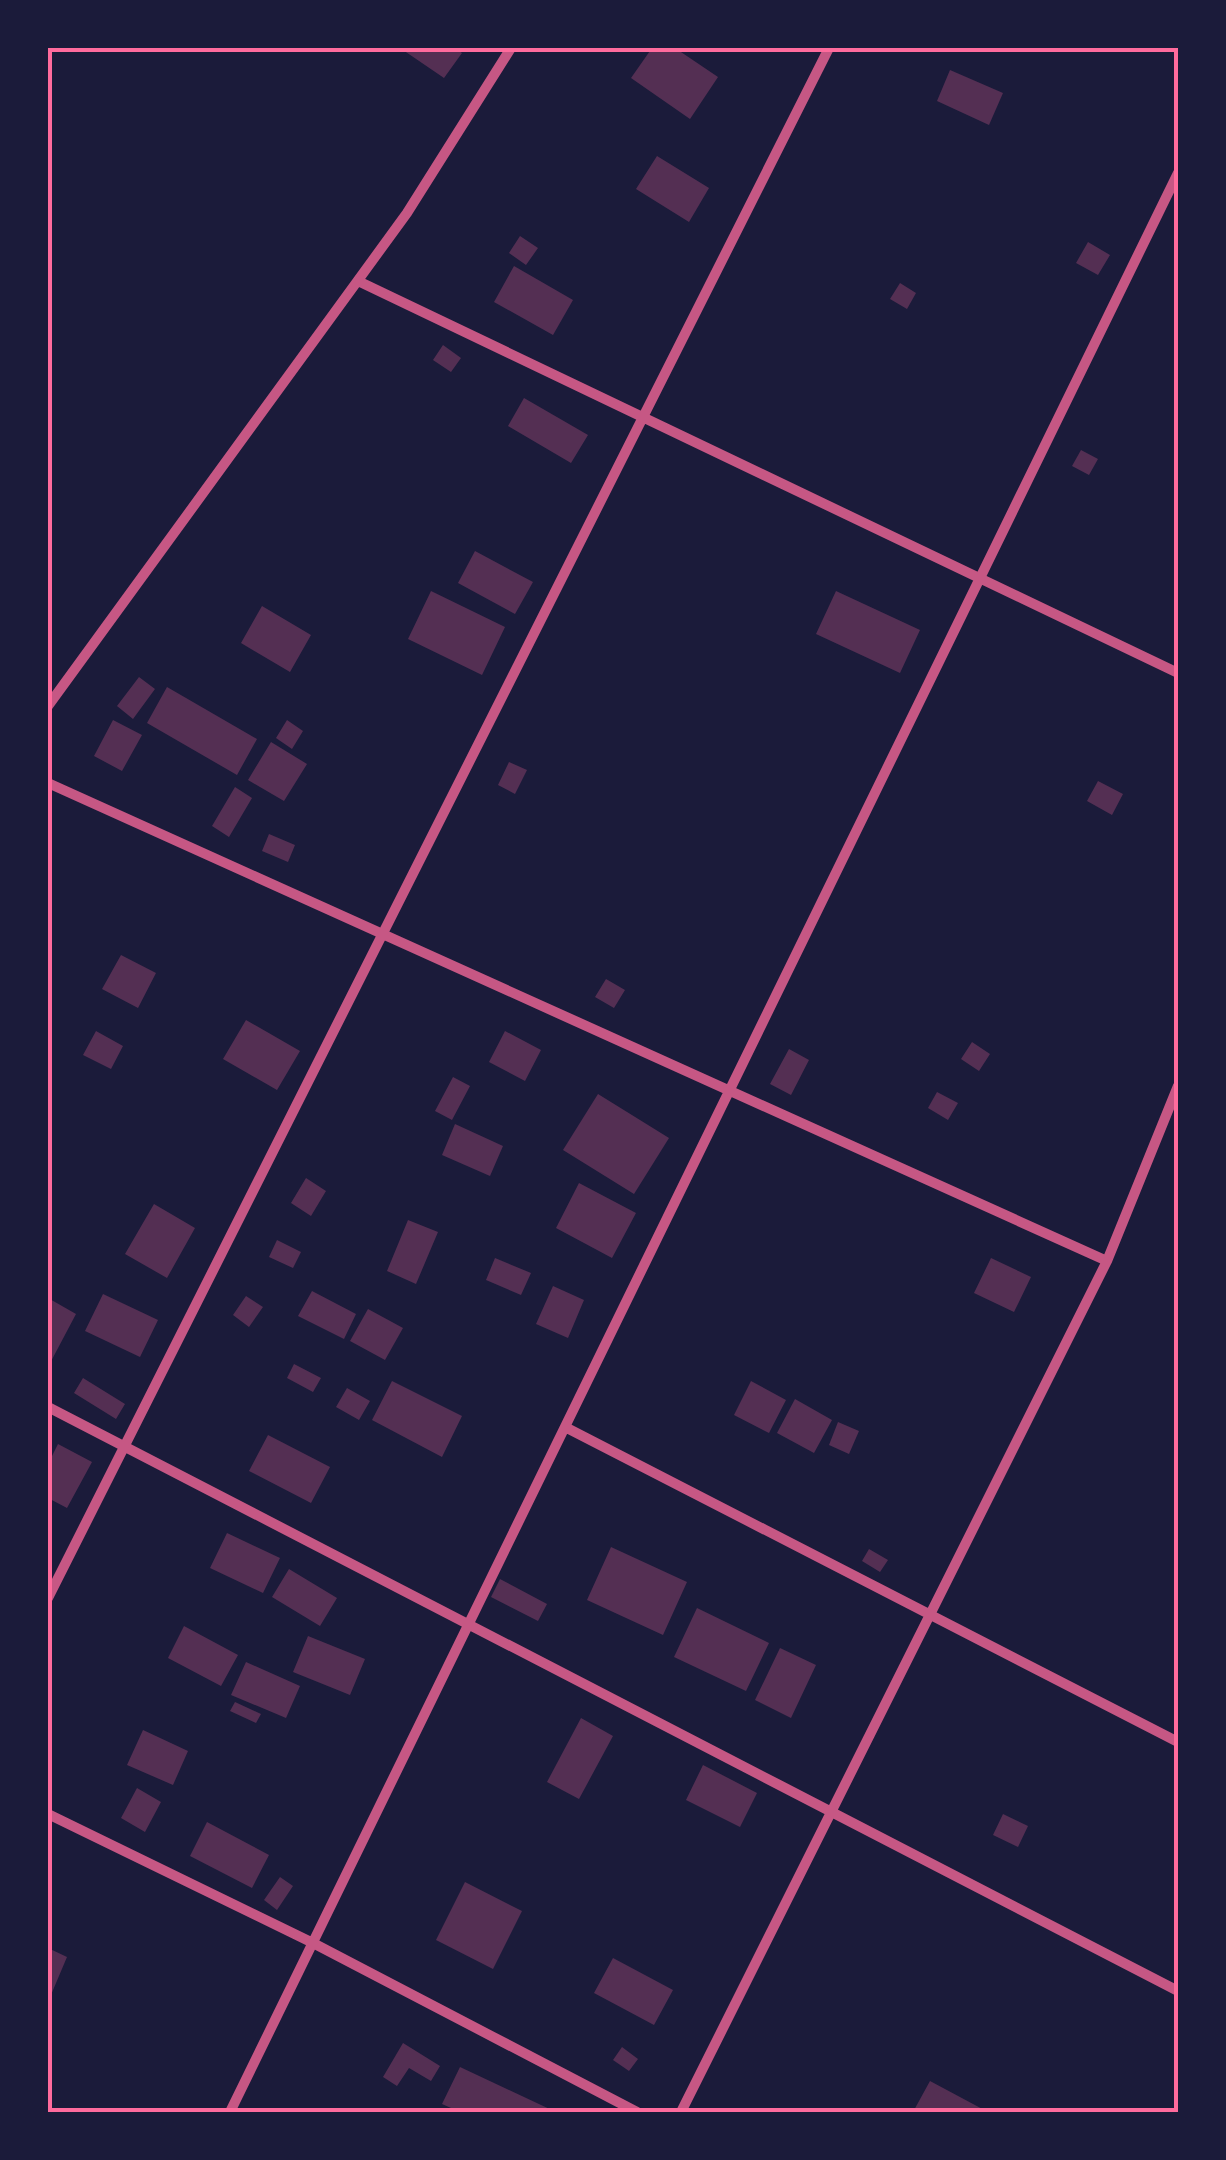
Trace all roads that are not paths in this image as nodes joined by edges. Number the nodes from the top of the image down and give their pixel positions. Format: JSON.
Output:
{"nodes":[{"id":1,"x":511,"y":48,"type":"edge"},
{"id":2,"x":828,"y":48,"type":"edge"},
{"id":3,"x":1178,"y":172,"type":"edge"},
{"id":4,"x":358,"y":281,"type":"junction"},
{"id":5,"x":643,"y":416,"type":"junction"},
{"id":6,"x":981,"y":576,"type":"junction"},
{"id":7,"x":1178,"y":673,"type":"edge"},
{"id":8,"x":48,"y":706,"type":"edge"},
{"id":9,"x":48,"y":783,"type":"edge"},
{"id":10,"x":382,"y":933,"type":"junction"},
{"id":11,"x":1178,"y":1086,"type":"edge"},
{"id":12,"x":730,"y":1090,"type":"junction"},
{"id":13,"x":1174,"y":1104,"type":"edge"},
{"id":14,"x":1108,"y":1260,"type":"junction"},
{"id":15,"x":48,"y":1407,"type":"edge"},
{"id":16,"x":566,"y":1426,"type":"junction"},
{"id":17,"x":124,"y":1446,"type":"junction"},
{"id":18,"x":48,"y":1598,"type":"edge"},
{"id":19,"x":930,"y":1614,"type":"junction"},
{"id":20,"x":469,"y":1625,"type":"junction"},
{"id":21,"x":1178,"y":1742,"type":"edge"},
{"id":22,"x":831,"y":1812,"type":"junction"},
{"id":23,"x":48,"y":1814,"type":"edge"},
{"id":24,"x":313,"y":1943,"type":"junction"},
{"id":25,"x":1178,"y":1991,"type":"edge"},
{"id":26,"x":230,"y":2112,"type":"edge"},
{"id":27,"x":637,"y":2112,"type":"edge"},
{"id":28,"x":680,"y":2112,"type":"edge"}],
"edges":[{"from":1,"to":4,"type":"street"},
{"from":2,"to":5,"type":"street"},
{"from":3,"to":6,"type":"street"},
{"from":4,"to":5,"type":"street"},
{"from":4,"to":8,"type":"street"},
{"from":5,"to":6,"type":"street"},
{"from":5,"to":10,"type":"street"},
{"from":6,"to":7,"type":"street"},
{"from":6,"to":12,"type":"street"},
{"from":9,"to":10,"type":"street"},
{"from":10,"to":12,"type":"street"},
{"from":10,"to":17,"type":"street"},
{"from":11,"to":13,"type":"street"},
{"from":12,"to":14,"type":"street"},
{"from":12,"to":16,"type":"street"},
{"from":13,"to":14,"type":"street"},
{"from":14,"to":19,"type":"street"},
{"from":15,"to":17,"type":"street"},
{"from":16,"to":19,"type":"street"},
{"from":16,"to":20,"type":"street"},
{"from":17,"to":18,"type":"street"},
{"from":17,"to":20,"type":"street"},
{"from":19,"to":21,"type":"street"},
{"from":19,"to":22,"type":"street"},
{"from":20,"to":22,"type":"street"},
{"from":20,"to":24,"type":"street"},
{"from":22,"to":25,"type":"street"},
{"from":22,"to":28,"type":"street"},
{"from":23,"to":24,"type":"street"},
{"from":24,"to":26,"type":"street"},
{"from":24,"to":27,"type":"street"}]}
